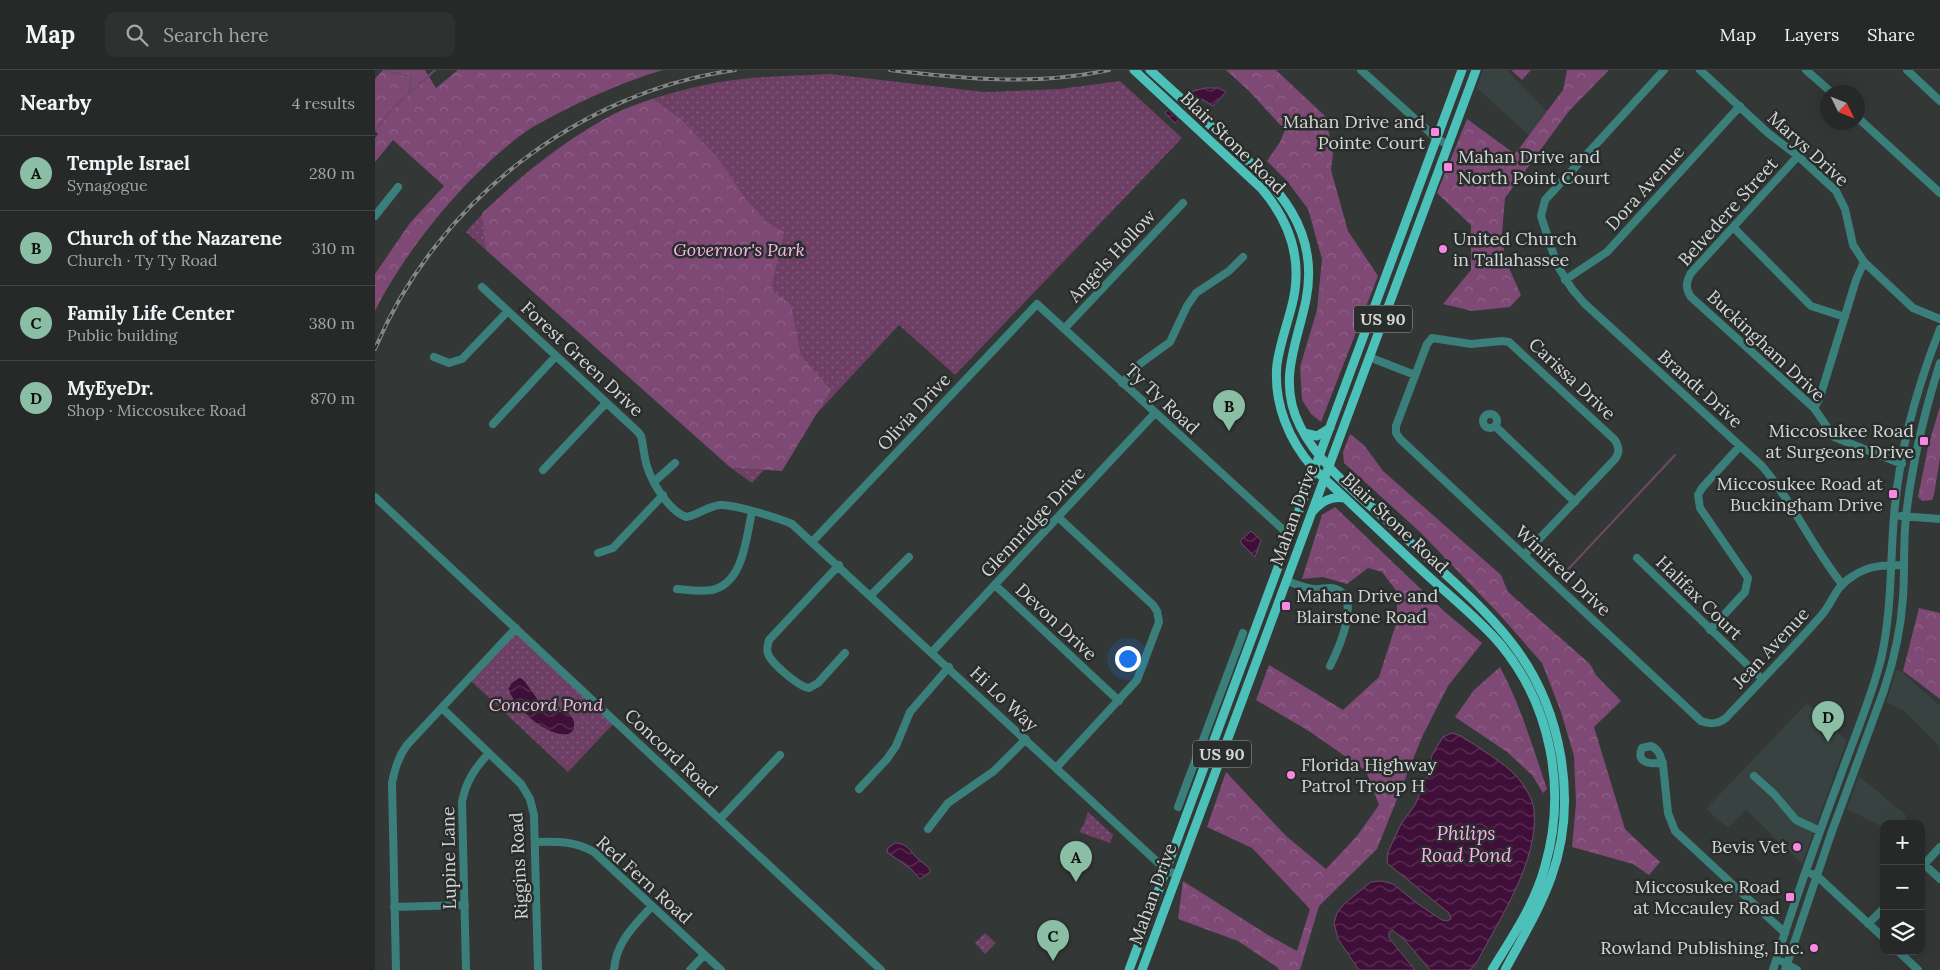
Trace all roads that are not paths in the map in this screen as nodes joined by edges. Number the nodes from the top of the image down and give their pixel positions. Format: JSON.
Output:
{"nodes":[{"id":1,"x":1134,"y":70,"type":"edge"},
{"id":2,"x":1150,"y":70,"type":"edge"},
{"id":3,"x":1361,"y":70,"type":"edge"},
{"id":4,"x":1462,"y":70,"type":"edge"},
{"id":5,"x":1475,"y":70,"type":"edge"},
{"id":6,"x":1664,"y":70,"type":"edge"},
{"id":7,"x":1700,"y":70,"type":"edge"},
{"id":8,"x":1806,"y":70,"type":"edge"},
{"id":9,"x":1907,"y":70,"type":"edge"},
{"id":10,"x":1823,"y":85,"type":"edge"},
{"id":11,"x":1940,"y":101,"type":"edge"},
{"id":12,"x":1740,"y":106,"type":"junction"},
{"id":13,"x":1865,"y":124,"type":"edge"},
{"id":14,"x":1436,"y":138,"type":"junction"},
{"id":15,"x":1448,"y":145,"type":"junction"},
{"id":16,"x":1798,"y":156,"type":"junction"},
{"id":17,"x":1246,"y":159,"type":"junction"},
{"id":18,"x":1239,"y":167,"type":"junction"},
{"id":19,"x":398,"y":188,"type":"dead end"},
{"id":20,"x":1940,"y":193,"type":"edge"},
{"id":21,"x":1183,"y":203,"type":"dead end"},
{"id":22,"x":1411,"y":207,"type":"junction"},
{"id":23,"x":1423,"y":212,"type":"junction"},
{"id":24,"x":375,"y":216,"type":"edge"},
{"id":25,"x":1733,"y":227,"type":"junction"},
{"id":26,"x":1243,"y":256,"type":"dead end"},
{"id":27,"x":1864,"y":262,"type":"junction"},
{"id":28,"x":1565,"y":280,"type":"junction"},
{"id":29,"x":1308,"y":281,"type":"junction"},
{"id":30,"x":1297,"y":282,"type":"junction"},
{"id":31,"x":483,"y":287,"type":"dead end"},
{"id":32,"x":1687,"y":292,"type":"joint"},
{"id":33,"x":1037,"y":304,"type":"joint"},
{"id":34,"x":508,"y":311,"type":"junction"},
{"id":35,"x":1845,"y":317,"type":"junction"},
{"id":36,"x":1940,"y":319,"type":"edge"},
{"id":37,"x":1940,"y":328,"type":"edge"},
{"id":38,"x":1064,"y":329,"type":"junction"},
{"id":39,"x":556,"y":356,"type":"junction"},
{"id":40,"x":434,"y":357,"type":"dead end"},
{"id":41,"x":1369,"y":357,"type":"junction"},
{"id":42,"x":1940,"y":363,"type":"edge"},
{"id":43,"x":1415,"y":375,"type":"junction"},
{"id":44,"x":1123,"y":383,"type":"junction"},
{"id":45,"x":1277,"y":386,"type":"junction"},
{"id":46,"x":1290,"y":391,"type":"junction"},
{"id":47,"x":606,"y":403,"type":"junction"},
{"id":48,"x":1813,"y":408,"type":"junction"},
{"id":49,"x":1155,"y":413,"type":"junction"},
{"id":50,"x":493,"y":424,"type":"dead end"},
{"id":51,"x":1495,"y":426,"type":"dead end"},
{"id":52,"x":1330,"y":427,"type":"junction"},
{"id":53,"x":1303,"y":433,"type":"junction"},
{"id":54,"x":1740,"y":446,"type":"junction"},
{"id":55,"x":1319,"y":456,"type":"junction"},
{"id":56,"x":675,"y":463,"type":"dead end"},
{"id":57,"x":1901,"y":464,"type":"junction"},
{"id":58,"x":1329,"y":466,"type":"junction"},
{"id":59,"x":1314,"y":469,"type":"junction"},
{"id":60,"x":543,"y":470,"type":"dead end"},
{"id":61,"x":1324,"y":478,"type":"junction"},
{"id":62,"x":654,"y":482,"type":"junction"},
{"id":63,"x":375,"y":496,"type":"edge"},
{"id":64,"x":663,"y":496,"type":"junction"},
{"id":65,"x":1345,"y":498,"type":"junction"},
{"id":66,"x":1575,"y":502,"type":"junction"},
{"id":67,"x":752,"y":512,"type":"junction"},
{"id":68,"x":1311,"y":513,"type":"junction"},
{"id":69,"x":1894,"y":515,"type":"junction"},
{"id":70,"x":1906,"y":516,"type":"junction"},
{"id":71,"x":1059,"y":517,"type":"junction"},
{"id":72,"x":1940,"y":519,"type":"edge"},
{"id":73,"x":1289,"y":535,"type":"junction"},
{"id":74,"x":813,"y":541,"type":"junction"},
{"id":75,"x":598,"y":553,"type":"dead end"},
{"id":76,"x":1524,"y":555,"type":"junction"},
{"id":77,"x":909,"y":557,"type":"dead end"},
{"id":78,"x":1637,"y":558,"type":"dead end"},
{"id":79,"x":1892,"y":565,"type":"junction"},
{"id":80,"x":839,"y":566,"type":"junction"},
{"id":81,"x":1904,"y":566,"type":"junction"},
{"id":82,"x":1287,"y":581,"type":"junction"},
{"id":83,"x":1842,"y":584,"type":"junction"},
{"id":84,"x":995,"y":585,"type":"junction"},
{"id":85,"x":677,"y":589,"type":"dead end"},
{"id":86,"x":871,"y":595,"type":"junction"},
{"id":87,"x":516,"y":628,"type":"junction"},
{"id":88,"x":1710,"y":630,"type":"junction"},
{"id":89,"x":1243,"y":633,"type":"dead end"},
{"id":90,"x":932,"y":652,"type":"junction"},
{"id":91,"x":845,"y":653,"type":"dead end"},
{"id":92,"x":1330,"y":666,"type":"dead end"},
{"id":93,"x":949,"y":668,"type":"junction"},
{"id":94,"x":1762,"y":679,"type":"junction"},
{"id":95,"x":1873,"y":685,"type":"junction"},
{"id":96,"x":1884,"y":690,"type":"junction"},
{"id":97,"x":1225,"y":693,"type":"junction"},
{"id":98,"x":1119,"y":701,"type":"junction"},
{"id":99,"x":1242,"y":701,"type":"junction"},
{"id":100,"x":442,"y":708,"type":"junction"},
{"id":101,"x":1714,"y":724,"type":"joint"},
{"id":102,"x":1026,"y":740,"type":"junction"},
{"id":103,"x":1204,"y":751,"type":"junction"},
{"id":104,"x":489,"y":753,"type":"junction"},
{"id":105,"x":780,"y":755,"type":"dead end"},
{"id":106,"x":1221,"y":756,"type":"junction"},
{"id":107,"x":1663,"y":762,"type":"dead end"},
{"id":108,"x":1056,"y":768,"type":"junction"},
{"id":109,"x":1754,"y":776,"type":"dead end"},
{"id":110,"x":859,"y":789,"type":"dead end"},
{"id":111,"x":1178,"y":807,"type":"dead end"},
{"id":112,"x":719,"y":819,"type":"junction"},
{"id":113,"x":928,"y":829,"type":"dead end"},
{"id":114,"x":1820,"y":831,"type":"junction"},
{"id":115,"x":535,"y":842,"type":"junction"},
{"id":116,"x":1940,"y":847,"type":"edge"},
{"id":117,"x":1924,"y":865,"type":"edge"},
{"id":118,"x":1925,"y":868,"type":"edge"},
{"id":119,"x":1165,"y":870,"type":"junction"},
{"id":120,"x":1805,"y":872,"type":"junction"},
{"id":121,"x":1177,"y":875,"type":"junction"},
{"id":122,"x":1816,"y":875,"type":"junction"},
{"id":123,"x":1940,"y":879,"type":"edge"},
{"id":124,"x":465,"y":905,"type":"junction"},
{"id":125,"x":652,"y":906,"type":"junction"},
{"id":126,"x":394,"y":907,"type":"junction"},
{"id":127,"x":1882,"y":910,"type":"edge"},
{"id":128,"x":1869,"y":924,"type":"junction"},
{"id":129,"x":1785,"y":933,"type":"junction"},
{"id":130,"x":1880,"y":934,"type":"edge"},
{"id":131,"x":704,"y":955,"type":"junction"},
{"id":132,"x":1901,"y":955,"type":"edge"},
{"id":133,"x":1777,"y":959,"type":"junction"},
{"id":134,"x":1787,"y":967,"type":"edge"},
{"id":135,"x":396,"y":970,"type":"edge"},
{"id":136,"x":466,"y":970,"type":"edge"},
{"id":137,"x":538,"y":970,"type":"edge"},
{"id":138,"x":614,"y":970,"type":"edge"},
{"id":139,"x":690,"y":970,"type":"edge"},
{"id":140,"x":721,"y":970,"type":"edge"},
{"id":141,"x":881,"y":970,"type":"edge"},
{"id":142,"x":1130,"y":970,"type":"edge"},
{"id":143,"x":1142,"y":970,"type":"edge"},
{"id":144,"x":1493,"y":970,"type":"edge"},
{"id":145,"x":1505,"y":970,"type":"edge"},
{"id":146,"x":1773,"y":970,"type":"edge"},
{"id":147,"x":1797,"y":970,"type":"edge"},
{"id":148,"x":1918,"y":970,"type":"edge"}],
"edges":[{"from":1,"to":18,"type":"main road","name":"Blair Stone Road"},
{"from":2,"to":17,"type":"main road","name":"Blair Stone Road"},
{"from":3,"to":14,"type":"street"},
{"from":4,"to":14,"type":"main road","name":"Mahan Drive","number":"US 90"},
{"from":5,"to":15,"type":"main road","name":"Mahan Drive","number":"US 90"},
{"from":6,"to":28,"type":"street","name":"Brandt Drive"},
{"from":7,"to":12,"type":"street","name":"Marys Drive"},
{"from":8,"to":10,"type":"street"},
{"from":9,"to":11,"type":"street"},
{"from":12,"to":16,"type":"street","name":"Marys Drive"},
{"from":12,"to":28,"type":"street","name":"Dora Avenue"},
{"from":13,"to":20,"type":"street"},
{"from":14,"to":15,"type":"street"},
{"from":14,"to":22,"type":"main road","name":"Mahan Drive","number":"US 90"},
{"from":15,"to":23,"type":"main road","name":"Mahan Drive","number":"US 90"},
{"from":16,"to":25,"type":"street","name":"Belvedere Street"},
{"from":16,"to":27,"type":"street","name":"Marys Drive"},
{"from":17,"to":18,"type":"main road"},
{"from":17,"to":29,"type":"main road","name":"Blair Stone Road"},
{"from":18,"to":30,"type":"main road","name":"Blair Stone Road"},
{"from":19,"to":24,"type":"street"},
{"from":21,"to":38,"type":"street","name":"Angels Hollow"},
{"from":22,"to":23,"type":"main road"},
{"from":22,"to":52,"type":"main road","name":"Mahan Drive","number":"US 90"},
{"from":23,"to":41,"type":"main road","name":"Mahan Drive","number":"US 90"},
{"from":25,"to":32,"type":"street","name":"Belvedere Street"},
{"from":25,"to":35,"type":"street"},
{"from":26,"to":44,"type":"street"},
{"from":27,"to":35,"type":"street"},
{"from":27,"to":36,"type":"street","name":"Marys Drive"},
{"from":28,"to":54,"type":"street","name":"Brandt Drive"},
{"from":29,"to":30,"type":"main road"},
{"from":29,"to":46,"type":"main road","name":"Blair Stone Road"},
{"from":30,"to":45,"type":"main road","name":"Blair Stone Road"},
{"from":31,"to":34,"type":"street","name":"Forest Green Drive"},
{"from":32,"to":48,"type":"street","name":"Buckingham Drive"},
{"from":33,"to":38,"type":"street","name":"Ty Ty Road"},
{"from":33,"to":74,"type":"street","name":"Olivia Drive"},
{"from":34,"to":39,"type":"street","name":"Forest Green Drive"},
{"from":34,"to":40,"type":"street"},
{"from":35,"to":48,"type":"street"},
{"from":37,"to":57,"type":"street"},
{"from":38,"to":44,"type":"street","name":"Ty Ty Road"},
{"from":39,"to":47,"type":"street","name":"Forest Green Drive"},
{"from":39,"to":50,"type":"street"},
{"from":41,"to":43,"type":"street"},
{"from":41,"to":58,"type":"main road","name":"Mahan Drive","number":"US 90"},
{"from":42,"to":70,"type":"street"},
{"from":43,"to":66,"type":"street","name":"Carissa Drive"},
{"from":43,"to":76,"type":"street","name":"Winifred Drive"},
{"from":44,"to":49,"type":"street","name":"Ty Ty Road"},
{"from":45,"to":46,"type":"main road"},
{"from":45,"to":59,"type":"main road","name":"Blair Stone Road"},
{"from":46,"to":53,"type":"main road","name":"Blair Stone Road"},
{"from":47,"to":60,"type":"street"},
{"from":47,"to":62,"type":"street","name":"Forest Green Drive"},
{"from":48,"to":57,"type":"street","name":"Buckingham Drive"},
{"from":49,"to":71,"type":"street","name":"Glennridge Drive"},
{"from":49,"to":73,"type":"street","name":"Ty Ty Road"},
{"from":51,"to":66,"type":"street"},
{"from":52,"to":53,"type":"main road"},
{"from":52,"to":55,"type":"main road","name":"Mahan Drive","number":"US 90"},
{"from":53,"to":55,"type":"main road","name":"Blair Stone Road"},
{"from":54,"to":83,"type":"street","name":"Brandt Drive"},
{"from":54,"to":88,"type":"street"},
{"from":55,"to":58,"type":"main road","name":"Blair Stone Road"},
{"from":55,"to":59,"type":"main road","name":"Mahan Drive","number":"US 90"},
{"from":56,"to":62,"type":"street"},
{"from":57,"to":69,"type":"street"},
{"from":58,"to":61,"type":"main road","name":"Mahan Drive","number":"US 90"},
{"from":58,"to":145,"type":"main road","name":"Blair Stone Road"},
{"from":59,"to":61,"type":"main road","name":"Blair Stone Road"},
{"from":59,"to":73,"type":"main road","name":"Mahan Drive","number":"US 90"},
{"from":61,"to":65,"type":"main road","name":"Blair Stone Road"},
{"from":61,"to":68,"type":"main road","name":"Mahan Drive","number":"US 90"},
{"from":62,"to":64,"type":"street","name":"Forest Green Drive"},
{"from":63,"to":87,"type":"street","name":"Concord Road"},
{"from":64,"to":67,"type":"street","name":"Forest Green Drive"},
{"from":64,"to":75,"type":"street"},
{"from":65,"to":68,"type":"main road"},
{"from":65,"to":144,"type":"main road","name":"Blair Stone Road"},
{"from":66,"to":76,"type":"street"},
{"from":67,"to":74,"type":"street","name":"Forest Green Drive"},
{"from":67,"to":85,"type":"street"},
{"from":68,"to":82,"type":"main road","name":"Mahan Drive","number":"US 90"},
{"from":69,"to":70,"type":"street"},
{"from":69,"to":79,"type":"street"},
{"from":70,"to":72,"type":"street"},
{"from":70,"to":81,"type":"street"},
{"from":71,"to":84,"type":"street","name":"Glennridge Drive"},
{"from":71,"to":98,"type":"street"},
{"from":73,"to":97,"type":"main road","name":"Mahan Drive","number":"US 90"},
{"from":74,"to":80,"type":"street","name":"Hi Lo Way"},
{"from":76,"to":101,"type":"street","name":"Winifred Drive"},
{"from":77,"to":86,"type":"street"},
{"from":78,"to":88,"type":"street","name":"Halifax Court"},
{"from":79,"to":81,"type":"street"},
{"from":79,"to":83,"type":"street"},
{"from":79,"to":95,"type":"street"},
{"from":80,"to":86,"type":"street","name":"Hi Lo Way"},
{"from":80,"to":91,"type":"street"},
{"from":81,"to":96,"type":"street"},
{"from":82,"to":92,"type":"street"},
{"from":82,"to":99,"type":"main road","name":"Mahan Drive","number":"US 90"},
{"from":83,"to":94,"type":"street","name":"Jean Avenue"},
{"from":84,"to":90,"type":"street","name":"Glennridge Drive"},
{"from":84,"to":98,"type":"street","name":"Devon Drive"},
{"from":86,"to":90,"type":"street","name":"Hi Lo Way"},
{"from":87,"to":100,"type":"street"},
{"from":87,"to":112,"type":"street","name":"Concord Road"},
{"from":88,"to":94,"type":"street","name":"Halifax Court"},
{"from":89,"to":97,"type":"street"},
{"from":90,"to":93,"type":"street","name":"Hi Lo Way"},
{"from":93,"to":102,"type":"street","name":"Hi Lo Way"},
{"from":93,"to":110,"type":"street"},
{"from":94,"to":101,"type":"street","name":"Jean Avenue"},
{"from":95,"to":96,"type":"street"},
{"from":95,"to":114,"type":"street"},
{"from":96,"to":122,"type":"street"},
{"from":97,"to":99,"type":"street"},
{"from":97,"to":103,"type":"main road","name":"Mahan Drive","number":"US 90"},
{"from":98,"to":108,"type":"street"},
{"from":99,"to":106,"type":"main road","name":"Mahan Drive","number":"US 90"},
{"from":100,"to":104,"type":"street","name":"Riggins Road"},
{"from":100,"to":126,"type":"street"},
{"from":102,"to":108,"type":"street","name":"Hi Lo Way"},
{"from":102,"to":113,"type":"street"},
{"from":103,"to":106,"type":"street"},
{"from":103,"to":111,"type":"street"},
{"from":103,"to":119,"type":"main road","name":"Mahan Drive","number":"US 90"},
{"from":104,"to":115,"type":"street","name":"Riggins Road"},
{"from":104,"to":124,"type":"street","name":"Lupine Lane"},
{"from":105,"to":112,"type":"street"},
{"from":106,"to":121,"type":"main road","name":"Mahan Drive","number":"US 90"},
{"from":107,"to":129,"type":"street"},
{"from":108,"to":119,"type":"street","name":"Hi Lo Way"},
{"from":109,"to":114,"type":"street"},
{"from":112,"to":141,"type":"street","name":"Concord Road"},
{"from":114,"to":120,"type":"street"},
{"from":115,"to":125,"type":"street","name":"Red Fern Road"},
{"from":115,"to":137,"type":"street","name":"Riggins Road"},
{"from":116,"to":117,"type":"street"},
{"from":118,"to":123,"type":"street"},
{"from":119,"to":121,"type":"street","name":"Hi Lo Way"},
{"from":119,"to":142,"type":"main road","name":"Mahan Drive","number":"US 90"},
{"from":120,"to":122,"type":"street"},
{"from":120,"to":129,"type":"street"},
{"from":121,"to":143,"type":"main road","name":"Mahan Drive","number":"US 90"},
{"from":122,"to":128,"type":"street"},
{"from":122,"to":134,"type":"street"},
{"from":124,"to":126,"type":"street"},
{"from":124,"to":136,"type":"street","name":"Lupine Lane"},
{"from":125,"to":131,"type":"street","name":"Red Fern Road"},
{"from":125,"to":138,"type":"street"},
{"from":126,"to":135,"type":"street"},
{"from":127,"to":128,"type":"street"},
{"from":128,"to":130,"type":"street"},
{"from":129,"to":133,"type":"street"},
{"from":131,"to":139,"type":"street"},
{"from":131,"to":140,"type":"street","name":"Red Fern Road"},
{"from":132,"to":148,"type":"street"},
{"from":133,"to":134,"type":"street"},
{"from":133,"to":146,"type":"street"},
{"from":134,"to":147,"type":"street"}]}
